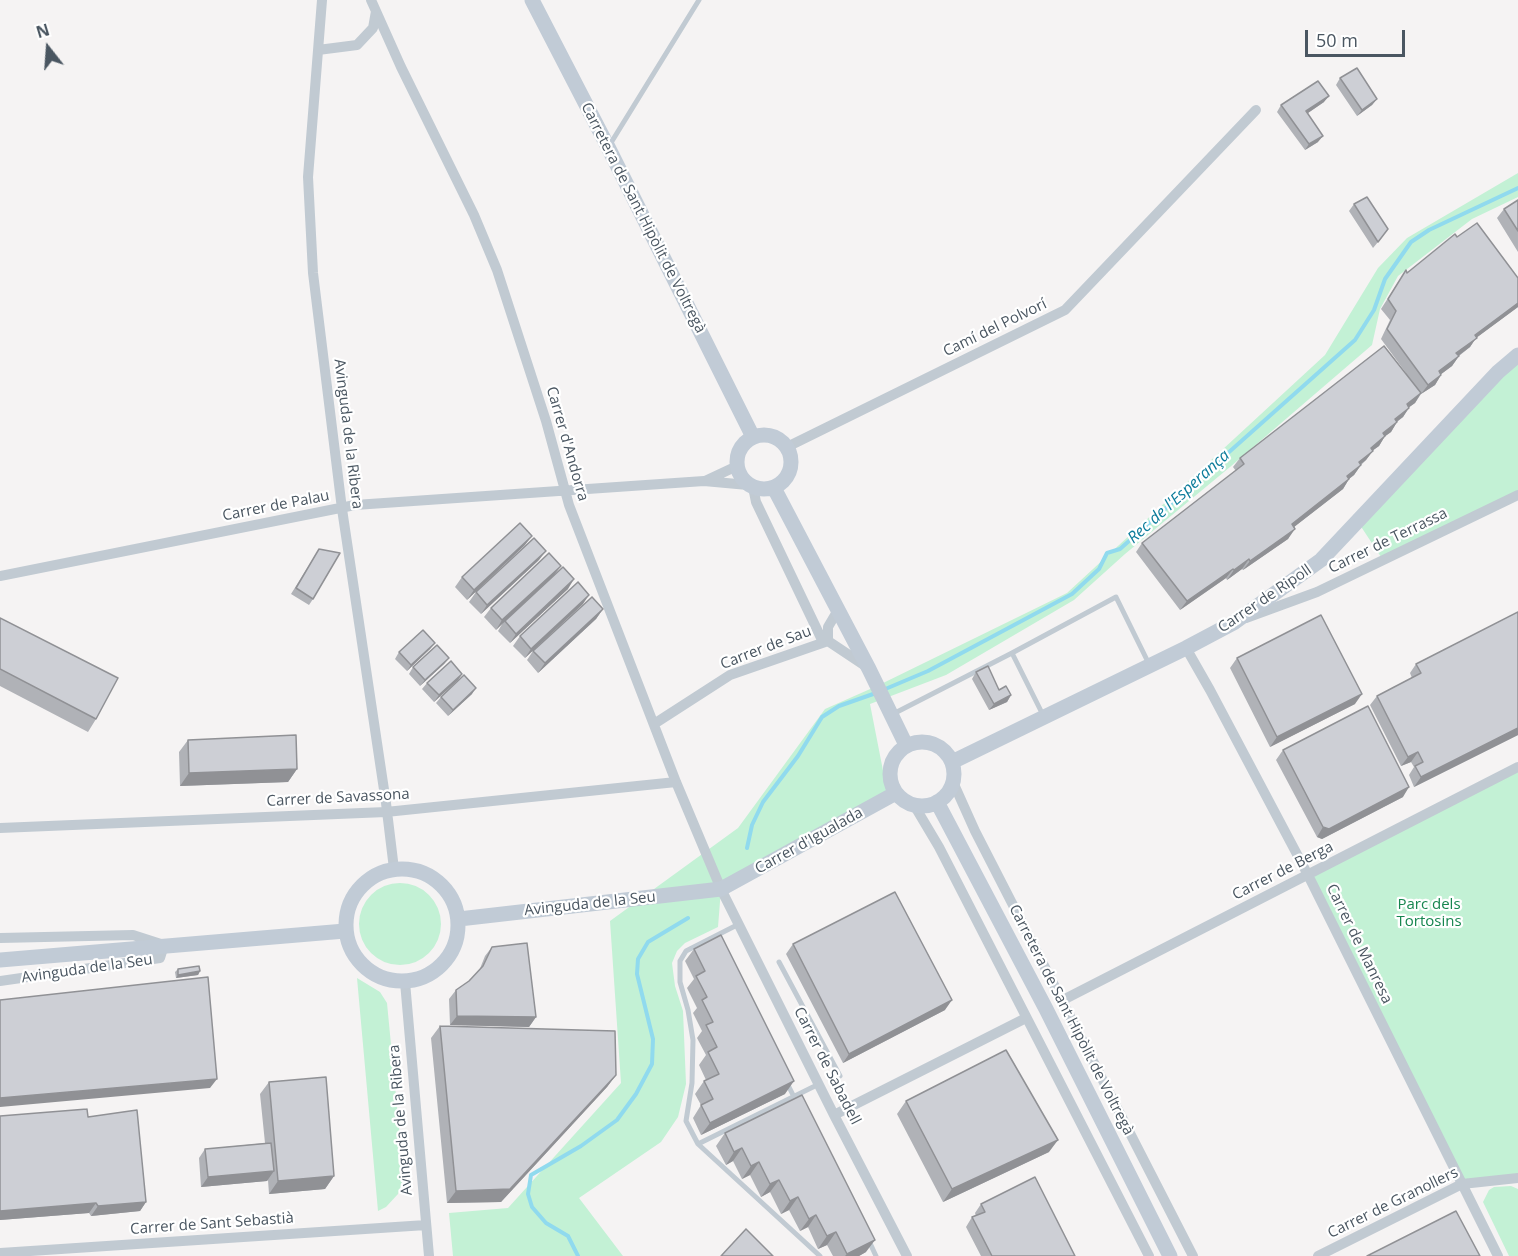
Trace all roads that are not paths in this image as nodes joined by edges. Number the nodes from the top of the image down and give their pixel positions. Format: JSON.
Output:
{"nodes":[{"id":1,"x":322,"y":0,"type":"edge"},
{"id":2,"x":371,"y":0,"type":"edge"},
{"id":3,"x":532,"y":0,"type":"edge"},
{"id":4,"x":699,"y":0,"type":"edge"},
{"id":5,"x":376,"y":11,"type":"junction"},
{"id":6,"x":318,"y":50,"type":"junction"},
{"id":7,"x":1256,"y":110,"type":"dead end"},
{"id":8,"x":608,"y":147,"type":"junction"},
{"id":9,"x":1518,"y":355,"type":"edge"},
{"id":10,"x":753,"y":437,"type":"junction"},
{"id":11,"x":787,"y":447,"type":"junction"},
{"id":12,"x":737,"y":466,"type":"junction"},
{"id":13,"x":704,"y":481,"type":"junction"},
{"id":14,"x":750,"y":486,"type":"junction"},
{"id":15,"x":774,"y":488,"type":"junction"},
{"id":16,"x":564,"y":491,"type":"junction"},
{"id":17,"x":1518,"y":495,"type":"edge"},
{"id":18,"x":342,"y":509,"type":"junction"},
{"id":19,"x":0,"y":576,"type":"edge"},
{"id":20,"x":838,"y":610,"type":"junction"},
{"id":21,"x":1235,"y":622,"type":"junction"},
{"id":22,"x":826,"y":642,"type":"junction"},
{"id":23,"x":1186,"y":648,"type":"junction"},
{"id":24,"x":1012,"y":653,"type":"junction"},
{"id":25,"x":1150,"y":666,"type":"junction"},
{"id":26,"x":869,"y":669,"type":"junction"},
{"id":27,"x":891,"y":715,"type":"junction"},
{"id":28,"x":1044,"y":717,"type":"junction"},
{"id":29,"x":654,"y":724,"type":"junction"},
{"id":30,"x":906,"y":745,"type":"junction"},
{"id":31,"x":952,"y":762,"type":"junction"},
{"id":32,"x":1518,"y":767,"type":"edge"},
{"id":33,"x":676,"y":782,"type":"junction"},
{"id":34,"x":953,"y":782,"type":"junction"},
{"id":35,"x":896,"y":793,"type":"junction"},
{"id":36,"x":937,"y":802,"type":"junction"},
{"id":37,"x":914,"y":805,"type":"junction"},
{"id":38,"x":386,"y":812,"type":"junction"},
{"id":39,"x":0,"y":828,"type":"edge"},
{"id":40,"x":394,"y":869,"type":"junction"},
{"id":41,"x":1308,"y":875,"type":"junction"},
{"id":42,"x":721,"y":889,"type":"junction"},
{"id":43,"x":459,"y":919,"type":"junction"},
{"id":44,"x":739,"y":924,"type":"junction"},
{"id":45,"x":345,"y":931,"type":"junction"},
{"id":46,"x":713,"y":937,"type":"junction"},
{"id":47,"x":0,"y":938,"type":"edge"},
{"id":48,"x":164,"y":945,"type":"junction"},
{"id":49,"x":719,"y":948,"type":"edge"},
{"id":50,"x":0,"y":960,"type":"edge"},
{"id":51,"x":779,"y":962,"type":"dead end"},
{"id":52,"x":0,"y":981,"type":"edge"},
{"id":53,"x":405,"y":981,"type":"junction"},
{"id":54,"x":1061,"y":1001,"type":"junction"},
{"id":55,"x":1026,"y":1018,"type":"junction"},
{"id":56,"x":783,"y":1074,"type":"edge"},
{"id":57,"x":840,"y":1076,"type":"dead end"},
{"id":58,"x":819,"y":1084,"type":"junction"},
{"id":59,"x":794,"y":1096,"type":"junction"},
{"id":60,"x":799,"y":1106,"type":"edge"},
{"id":61,"x":834,"y":1115,"type":"junction"},
{"id":62,"x":698,"y":1144,"type":"junction"},
{"id":63,"x":1518,"y":1178,"type":"edge"},
{"id":64,"x":1462,"y":1184,"type":"junction"},
{"id":65,"x":426,"y":1225,"type":"junction"},
{"id":66,"x":866,"y":1236,"type":"edge"},
{"id":67,"x":0,"y":1253,"type":"edge"},
{"id":68,"x":429,"y":1256,"type":"edge"},
{"id":69,"x":820,"y":1256,"type":"edge"},
{"id":70,"x":876,"y":1256,"type":"edge"},
{"id":71,"x":906,"y":1256,"type":"edge"},
{"id":72,"x":1149,"y":1256,"type":"edge"},
{"id":73,"x":1170,"y":1256,"type":"edge"},
{"id":74,"x":1193,"y":1256,"type":"edge"},
{"id":75,"x":1318,"y":1256,"type":"edge"},
{"id":76,"x":1498,"y":1256,"type":"edge"}],
"edges":[{"from":1,"to":6,"type":"street","name":"Avinguda de la Ribera"},
{"from":2,"to":5,"type":"street","name":"Carrer d'Andorra"},
{"from":3,"to":8,"type":"street","name":"Carretera de Sant Hipòlit de Voltregà"},
{"from":4,"to":8,"type":"lane"},
{"from":5,"to":6,"type":"street"},
{"from":5,"to":16,"type":"street","name":"Carrer d'Andorra"},
{"from":6,"to":18,"type":"street","name":"Avinguda de la Ribera"},
{"from":7,"to":11,"type":"street","name":"Camí del Polvorí"},
{"from":8,"to":10,"type":"street","name":"Carretera de Sant Hipòlit de Voltregà"},
{"from":9,"to":21,"type":"street","name":"Carrer de Ripoll"},
{"from":10,"to":11,"type":"street"},
{"from":10,"to":12,"type":"street"},
{"from":11,"to":15,"type":"street"},
{"from":12,"to":13,"type":"street","name":"Carrer de Palau"},
{"from":12,"to":14,"type":"street"},
{"from":13,"to":14,"type":"street","name":"Carrer de Palau"},
{"from":13,"to":16,"type":"street","name":"Carrer de Palau"},
{"from":14,"to":15,"type":"street"},
{"from":14,"to":22,"type":"street"},
{"from":15,"to":20,"type":"street"},
{"from":16,"to":18,"type":"street","name":"Carrer de Palau"},
{"from":16,"to":29,"type":"street","name":"Carrer d'Andorra"},
{"from":17,"to":21,"type":"street","name":"Carrer de Terrassa"},
{"from":18,"to":19,"type":"street","name":"Carrer de Palau"},
{"from":18,"to":38,"type":"street","name":"Avinguda de la Ribera"},
{"from":20,"to":22,"type":"street"},
{"from":20,"to":26,"type":"street"},
{"from":21,"to":23,"type":"street","name":"Carrer de Ripoll"},
{"from":22,"to":26,"type":"street"},
{"from":22,"to":29,"type":"street","name":"Carrer de Sau"},
{"from":23,"to":25,"type":"street","name":"Carrer de Ripoll"},
{"from":23,"to":41,"type":"street","name":"Carrer de Manresa"},
{"from":24,"to":25,"type":"lane"},
{"from":24,"to":27,"type":"lane"},
{"from":24,"to":28,"type":"lane"},
{"from":25,"to":28,"type":"street","name":"Carrer de Ripoll"},
{"from":26,"to":27,"type":"street"},
{"from":27,"to":30,"type":"street"},
{"from":28,"to":31,"type":"street","name":"Carrer de Ripoll"},
{"from":29,"to":33,"type":"street","name":"Carrer d'Andorra"},
{"from":30,"to":31,"type":"street"},
{"from":30,"to":35,"type":"street"},
{"from":31,"to":34,"type":"street"},
{"from":32,"to":41,"type":"street","name":"Carrer de Berga"},
{"from":33,"to":38,"type":"street","name":"Carrer de Savassona"},
{"from":33,"to":42,"type":"street","name":"Carrer d'Andorra"},
{"from":34,"to":36,"type":"street"},
{"from":34,"to":54,"type":"street","name":"Carretera de Sant Hipòlit de Voltregà"},
{"from":35,"to":37,"type":"street"},
{"from":35,"to":42,"type":"street","name":"Carrer d'Igualada"},
{"from":36,"to":37,"type":"street"},
{"from":36,"to":73,"type":"street","name":"Carretera de Sant Hipòlit de Voltregà"},
{"from":37,"to":55,"type":"street"},
{"from":38,"to":39,"type":"street","name":"Carrer de Savassona"},
{"from":38,"to":40,"type":"street","name":"Avinguda de la Ribera"},
{"from":40,"to":43,"type":"street"},
{"from":40,"to":45,"type":"street"},
{"from":41,"to":54,"type":"street","name":"Carrer de Berga"},
{"from":41,"to":64,"type":"street","name":"Carrer de Manresa"},
{"from":42,"to":43,"type":"street","name":"Avinguda de la Seu"},
{"from":42,"to":44,"type":"street","name":"Carrer de Sabadell"},
{"from":43,"to":53,"type":"street"},
{"from":44,"to":46,"type":"lane"},
{"from":44,"to":58,"type":"street","name":"Carrer de Sabadell"},
{"from":45,"to":48,"type":"street","name":"Avinguda de la Seu"},
{"from":45,"to":53,"type":"street"},
{"from":46,"to":49,"type":"lane"},
{"from":46,"to":62,"type":"lane"},
{"from":47,"to":48,"type":"street","name":"Avinguda de la Seu"},
{"from":48,"to":50,"type":"street","name":"Avinguda de la Seu"},
{"from":48,"to":52,"type":"street","name":"Avinguda de la Seu"},
{"from":51,"to":57,"type":"lane"},
{"from":53,"to":65,"type":"street","name":"Avinguda de la Ribera"},
{"from":54,"to":74,"type":"street","name":"Carretera de Sant Hipòlit de Voltregà"},
{"from":55,"to":61,"type":"street"},
{"from":55,"to":72,"type":"street"},
{"from":56,"to":59,"type":"lane"},
{"from":58,"to":59,"type":"lane"},
{"from":58,"to":61,"type":"street","name":"Carrer de Sabadell"},
{"from":59,"to":60,"type":"lane"},
{"from":59,"to":62,"type":"lane"},
{"from":61,"to":71,"type":"street","name":"Carrer de Sabadell"},
{"from":62,"to":69,"type":"lane"},
{"from":63,"to":64,"type":"street","name":"Carrer de Granollers"},
{"from":64,"to":75,"type":"street","name":"Carrer de Granollers"},
{"from":64,"to":76,"type":"street","name":"Carrer de Manresa"},
{"from":65,"to":67,"type":"street","name":"Carrer de Sant Sebastià"},
{"from":65,"to":68,"type":"street","name":"Avinguda de la Ribera"},
{"from":66,"to":70,"type":"lane"}]}
